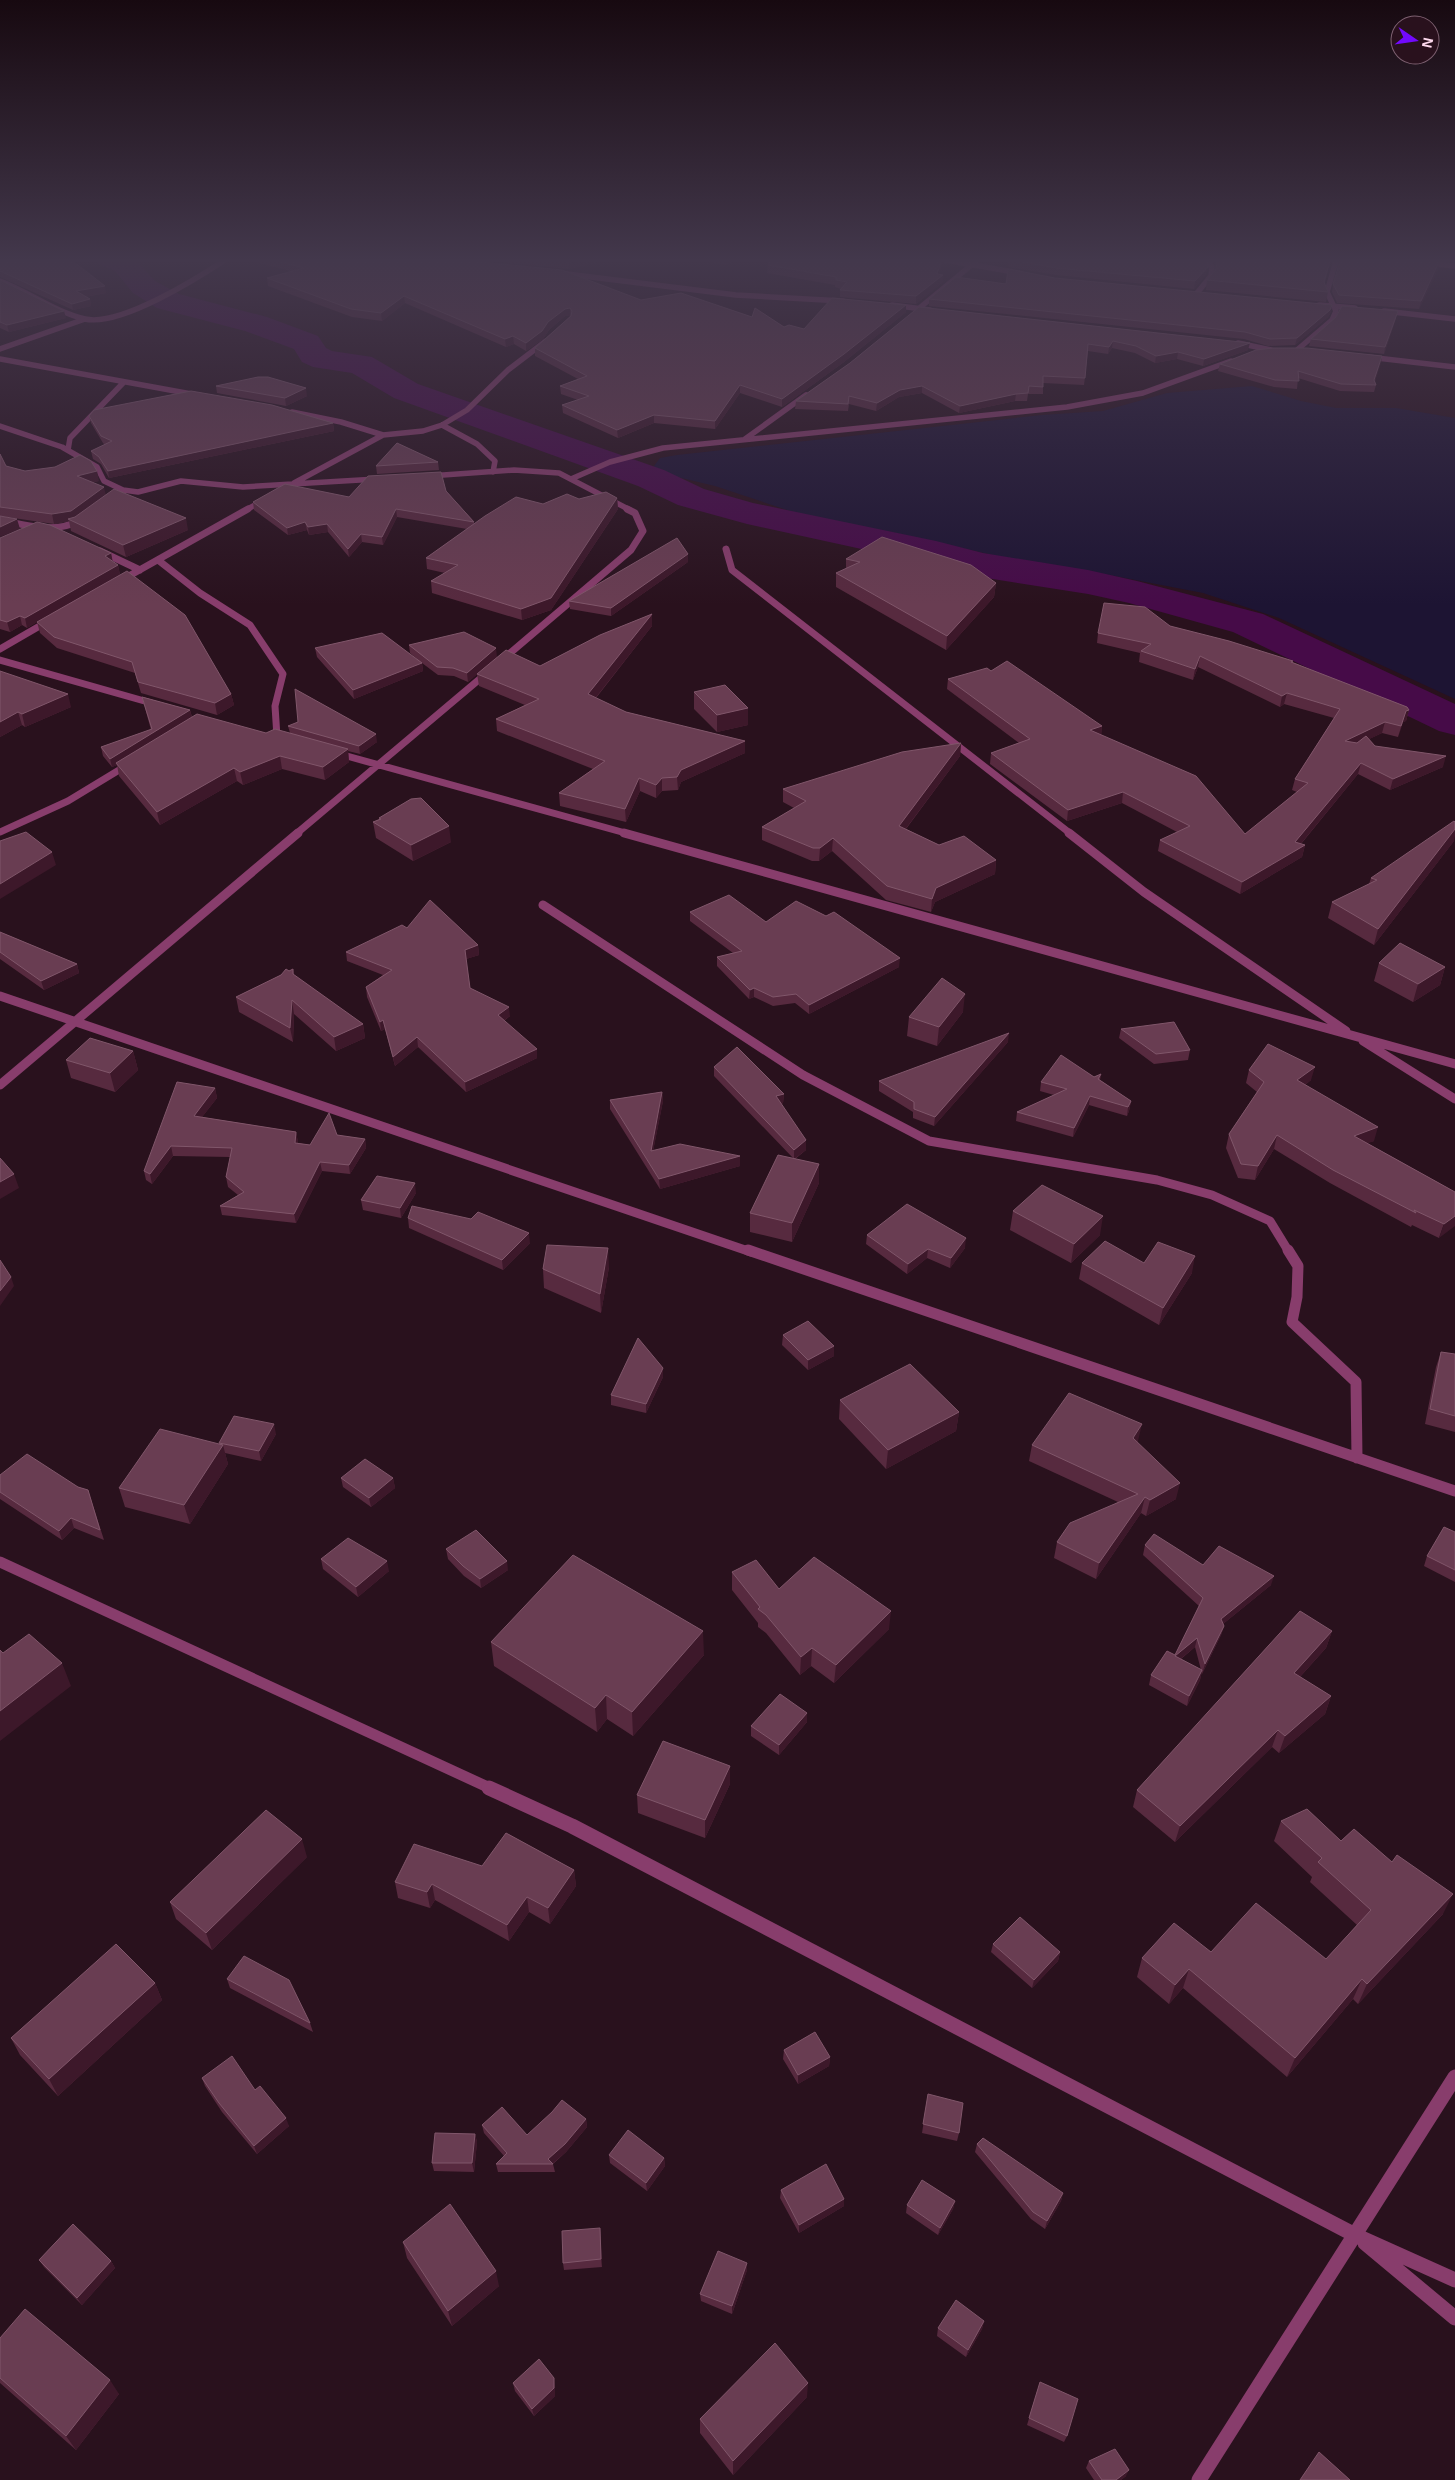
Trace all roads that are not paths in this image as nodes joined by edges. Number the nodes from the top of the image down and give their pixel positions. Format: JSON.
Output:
{"nodes":[{"id":1,"x":79,"y":374,"type":"edge"},
{"id":2,"x":504,"y":374,"type":"edge"},
{"id":3,"x":1195,"y":374,"type":"edge"},
{"id":4,"x":124,"y":382,"type":"junction"},
{"id":5,"x":816,"y":389,"type":"edge"},
{"id":6,"x":205,"y":396,"type":"edge"},
{"id":7,"x":286,"y":411,"type":"edge"},
{"id":8,"x":442,"y":425,"type":"junction"},
{"id":9,"x":0,"y":426,"type":"edge"},
{"id":10,"x":383,"y":435,"type":"junction"},
{"id":11,"x":744,"y":440,"type":"junction"},
{"id":12,"x":68,"y":450,"type":"junction"},
{"id":13,"x":494,"y":472,"type":"junction"},
{"id":14,"x":417,"y":476,"type":"edge"},
{"id":15,"x":388,"y":478,"type":"edge"},
{"id":16,"x":571,"y":479,"type":"junction"},
{"id":17,"x":292,"y":484,"type":"junction"},
{"id":18,"x":123,"y":490,"type":"junction"},
{"id":19,"x":116,"y":495,"type":"edge"},
{"id":20,"x":90,"y":514,"type":"edge"},
{"id":21,"x":0,"y":520,"type":"edge"},
{"id":22,"x":37,"y":527,"type":"junction"},
{"id":23,"x":54,"y":529,"type":"junction"},
{"id":24,"x":62,"y":533,"type":"edge"},
{"id":25,"x":22,"y":534,"type":"edge"},
{"id":26,"x":97,"y":549,"type":"edge"},
{"id":27,"x":726,"y":549,"type":"dead end"},
{"id":28,"x":158,"y":560,"type":"junction"},
{"id":29,"x":140,"y":570,"type":"junction"},
{"id":30,"x":116,"y":584,"type":"edge"},
{"id":31,"x":58,"y":616,"type":"edge"},
{"id":32,"x":0,"y":648,"type":"edge"},
{"id":33,"x":0,"y":660,"type":"edge"},
{"id":34,"x":168,"y":707,"type":"edge"},
{"id":35,"x":268,"y":735,"type":"edge"},
{"id":36,"x":277,"y":737,"type":"junction"},
{"id":37,"x":287,"y":740,"type":"edge"},
{"id":38,"x":323,"y":750,"type":"edge"},
{"id":39,"x":140,"y":757,"type":"edge"},
{"id":40,"x":378,"y":765,"type":"junction"},
{"id":41,"x":0,"y":832,"type":"edge"},
{"id":42,"x":543,"y":905,"type":"dead end"},
{"id":43,"x":0,"y":996,"type":"edge"},
{"id":44,"x":74,"y":1022,"type":"junction"},
{"id":45,"x":1353,"y":1035,"type":"junction"},
{"id":46,"x":1455,"y":1064,"type":"edge"},
{"id":47,"x":0,"y":1085,"type":"edge"},
{"id":48,"x":1455,"y":1099,"type":"edge"},
{"id":49,"x":1357,"y":1458,"type":"junction"},
{"id":50,"x":1455,"y":1491,"type":"edge"},
{"id":51,"x":0,"y":1562,"type":"edge"},
{"id":52,"x":1455,"y":2077,"type":"edge"},
{"id":53,"x":1355,"y":2235,"type":"junction"},
{"id":54,"x":1455,"y":2280,"type":"edge"},
{"id":55,"x":1455,"y":2318,"type":"edge"},
{"id":56,"x":1199,"y":2480,"type":"edge"}],
"edges":[{"from":1,"to":4,"type":"street"},
{"from":2,"to":8,"type":"street"},
{"from":3,"to":11,"type":"street"},
{"from":4,"to":6,"type":"street"},
{"from":4,"to":12,"type":"street"},
{"from":5,"to":11,"type":"street"},
{"from":7,"to":10,"type":"street"},
{"from":8,"to":10,"type":"street"},
{"from":8,"to":13,"type":"street"},
{"from":9,"to":12,"type":"street"},
{"from":10,"to":17,"type":"street"},
{"from":11,"to":16,"type":"street"},
{"from":12,"to":18,"type":"street"},
{"from":13,"to":14,"type":"street"},
{"from":13,"to":16,"type":"street"},
{"from":15,"to":17,"type":"street"},
{"from":16,"to":40,"type":"street"},
{"from":17,"to":18,"type":"street"},
{"from":17,"to":28,"type":"street"},
{"from":18,"to":19,"type":"street"},
{"from":20,"to":23,"type":"street"},
{"from":21,"to":22,"type":"street"},
{"from":22,"to":23,"type":"street"},
{"from":22,"to":25,"type":"street"},
{"from":23,"to":24,"type":"street"},
{"from":26,"to":29,"type":"street"},
{"from":27,"to":45,"type":"street"},
{"from":28,"to":29,"type":"street"},
{"from":28,"to":36,"type":"street"},
{"from":29,"to":30,"type":"street"},
{"from":31,"to":32,"type":"street"},
{"from":33,"to":34,"type":"street"},
{"from":35,"to":36,"type":"street"},
{"from":36,"to":37,"type":"street"},
{"from":38,"to":40,"type":"street"},
{"from":39,"to":41,"type":"street"},
{"from":40,"to":44,"type":"street"},
{"from":40,"to":45,"type":"street"},
{"from":42,"to":49,"type":"street"},
{"from":43,"to":44,"type":"street"},
{"from":44,"to":47,"type":"street"},
{"from":44,"to":49,"type":"street"},
{"from":45,"to":46,"type":"street"},
{"from":45,"to":48,"type":"street"},
{"from":49,"to":50,"type":"street"},
{"from":51,"to":53,"type":"street"},
{"from":52,"to":53,"type":"street"},
{"from":53,"to":54,"type":"street"},
{"from":53,"to":55,"type":"street"},
{"from":53,"to":56,"type":"street"}]}
